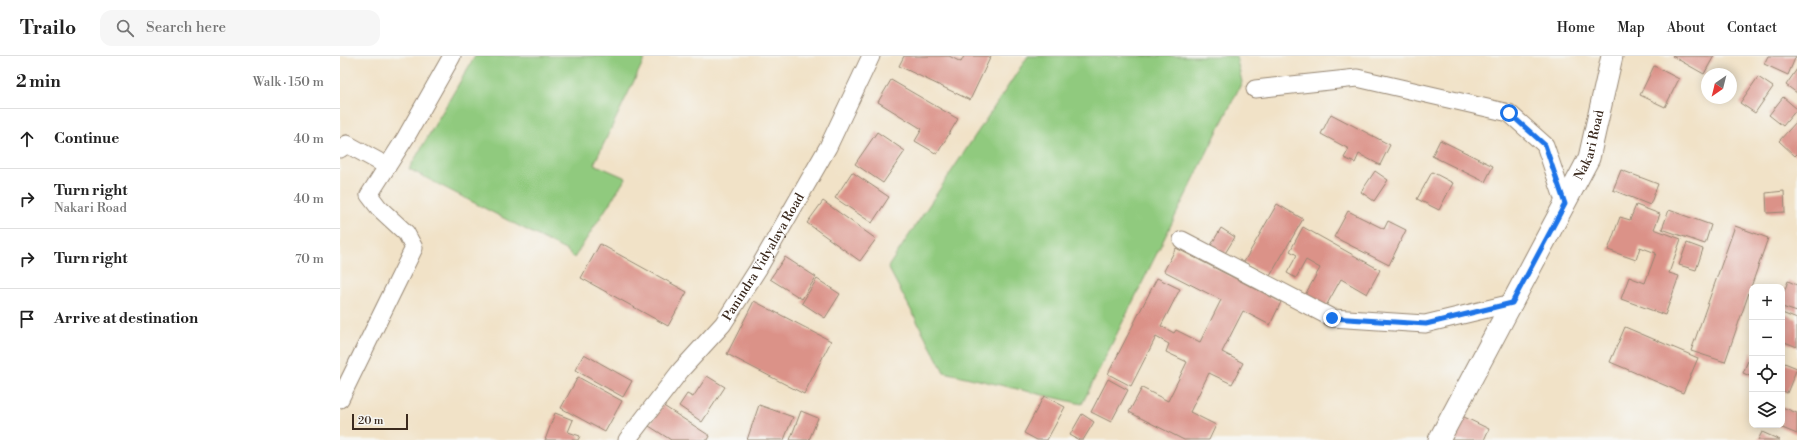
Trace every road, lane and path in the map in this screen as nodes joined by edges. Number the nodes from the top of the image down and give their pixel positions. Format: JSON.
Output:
{"nodes":[{"id":1,"x":452,"y":56,"type":"edge"},
{"id":2,"x":871,"y":56,"type":"edge"},
{"id":3,"x":1612,"y":56,"type":"edge"},
{"id":4,"x":1255,"y":89,"type":"dead end"},
{"id":5,"x":340,"y":149,"type":"edge"},
{"id":6,"x":387,"y":166,"type":"junction"},
{"id":7,"x":1565,"y":204,"type":"junction"},
{"id":8,"x":1182,"y":240,"type":"dead end"},
{"id":9,"x":1512,"y":303,"type":"junction"},
{"id":10,"x":340,"y":399,"type":"edge"},
{"id":11,"x":627,"y":440,"type":"edge"},
{"id":12,"x":1439,"y":440,"type":"edge"}],
"edges":[{"from":1,"to":6,"type":"street"},
{"from":2,"to":11,"type":"street","name":"Panindra Vidyalaya Road"},
{"from":3,"to":7,"type":"street","name":"Nakari Road"},
{"from":4,"to":7,"type":"street"},
{"from":5,"to":6,"type":"street"},
{"from":6,"to":10,"type":"street"},
{"from":7,"to":9,"type":"street","name":"Nakari Road"},
{"from":8,"to":9,"type":"street"},
{"from":9,"to":12,"type":"street","name":"Nakari Road"}]}
